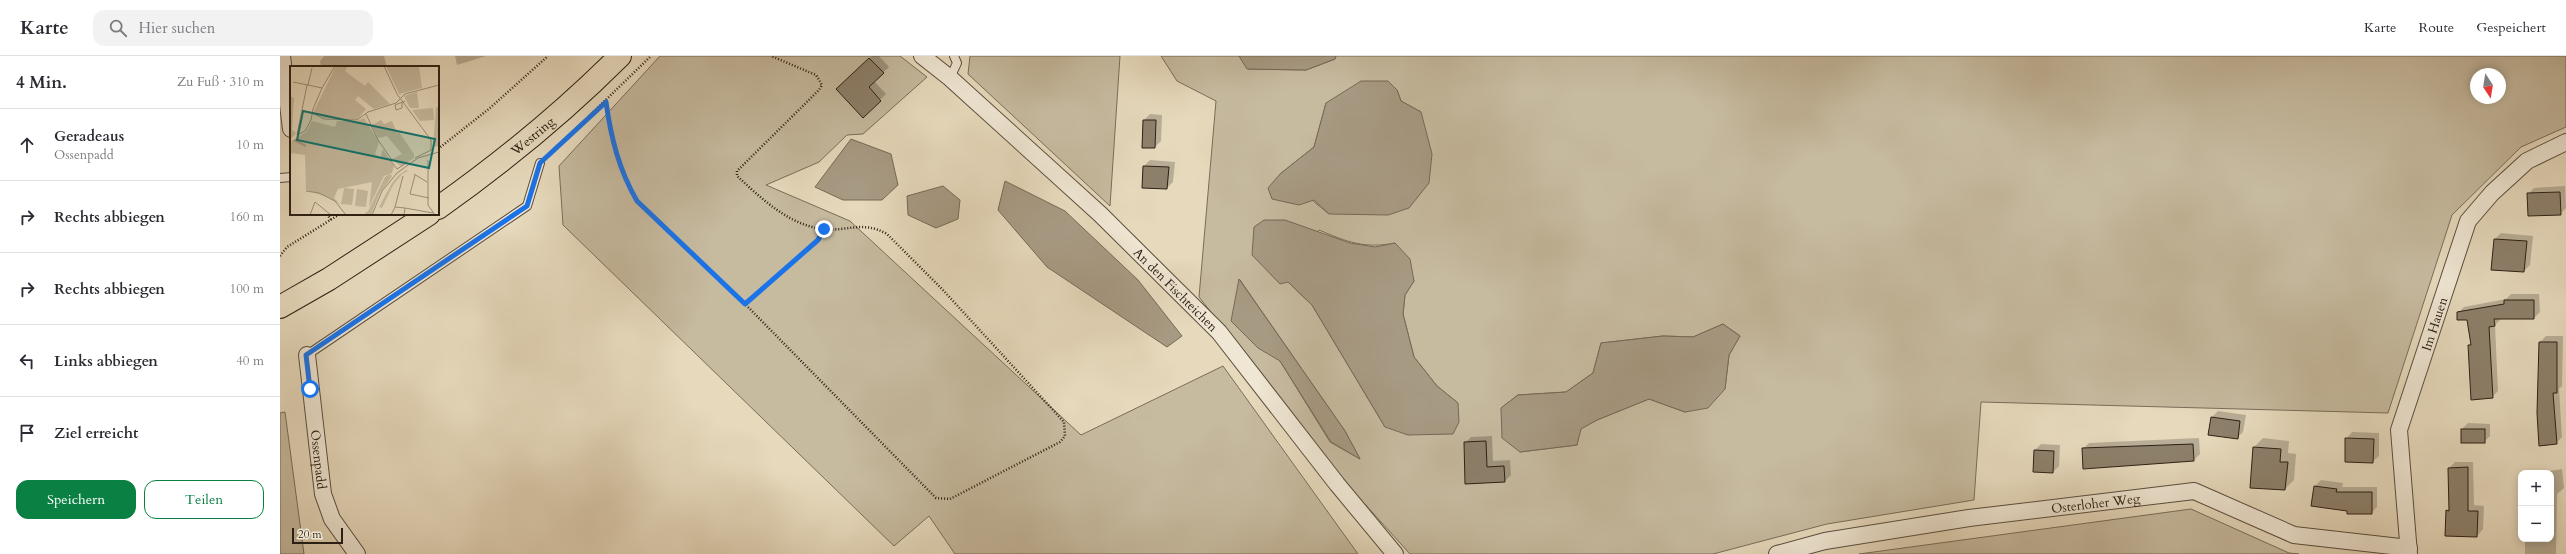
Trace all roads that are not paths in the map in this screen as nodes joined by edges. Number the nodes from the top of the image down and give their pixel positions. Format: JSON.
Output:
{"nodes":[{"id":1,"x":282,"y":56,"type":"edge"},
{"id":2,"x":620,"y":56,"type":"edge"},
{"id":3,"x":922,"y":56,"type":"edge"},
{"id":4,"x":954,"y":56,"type":"edge"},
{"id":5,"x":950,"y":78,"type":"junction"},
{"id":6,"x":290,"y":121,"type":"edge"},
{"id":7,"x":2566,"y":142,"type":"edge"},
{"id":8,"x":540,"y":163,"type":"road end"},
{"id":9,"x":290,"y":177,"type":"edge"},
{"id":10,"x":280,"y":178,"type":"edge"},
{"id":11,"x":439,"y":207,"type":"edge"},
{"id":12,"x":427,"y":215,"type":"edge"},
{"id":13,"x":280,"y":307,"type":"edge"},
{"id":14,"x":306,"y":355,"type":"joint"},
{"id":15,"x":2409,"y":551,"type":"edge"},
{"id":16,"x":357,"y":554,"type":"edge"},
{"id":17,"x":1395,"y":554,"type":"edge"},
{"id":18,"x":1777,"y":554,"type":"edge"}],
"edges":[{"from":1,"to":6,"type":"street"},
{"from":2,"to":11,"type":"main road","name":"Westring"},
{"from":3,"to":5,"type":"street","name":"An den Fischteichen"},
{"from":4,"to":5,"type":"lane"},
{"from":5,"to":17,"type":"street","name":"An den Fischteichen"},
{"from":7,"to":15,"type":"street","name":"Im Hauen"},
{"from":8,"to":14,"type":"lane"},
{"from":9,"to":10,"type":"lane"},
{"from":12,"to":13,"type":"main road"},
{"from":14,"to":16,"type":"street","name":"Ossenpadd"},
{"from":15,"to":18,"type":"street","name":"Osterloher Weg"}]}
